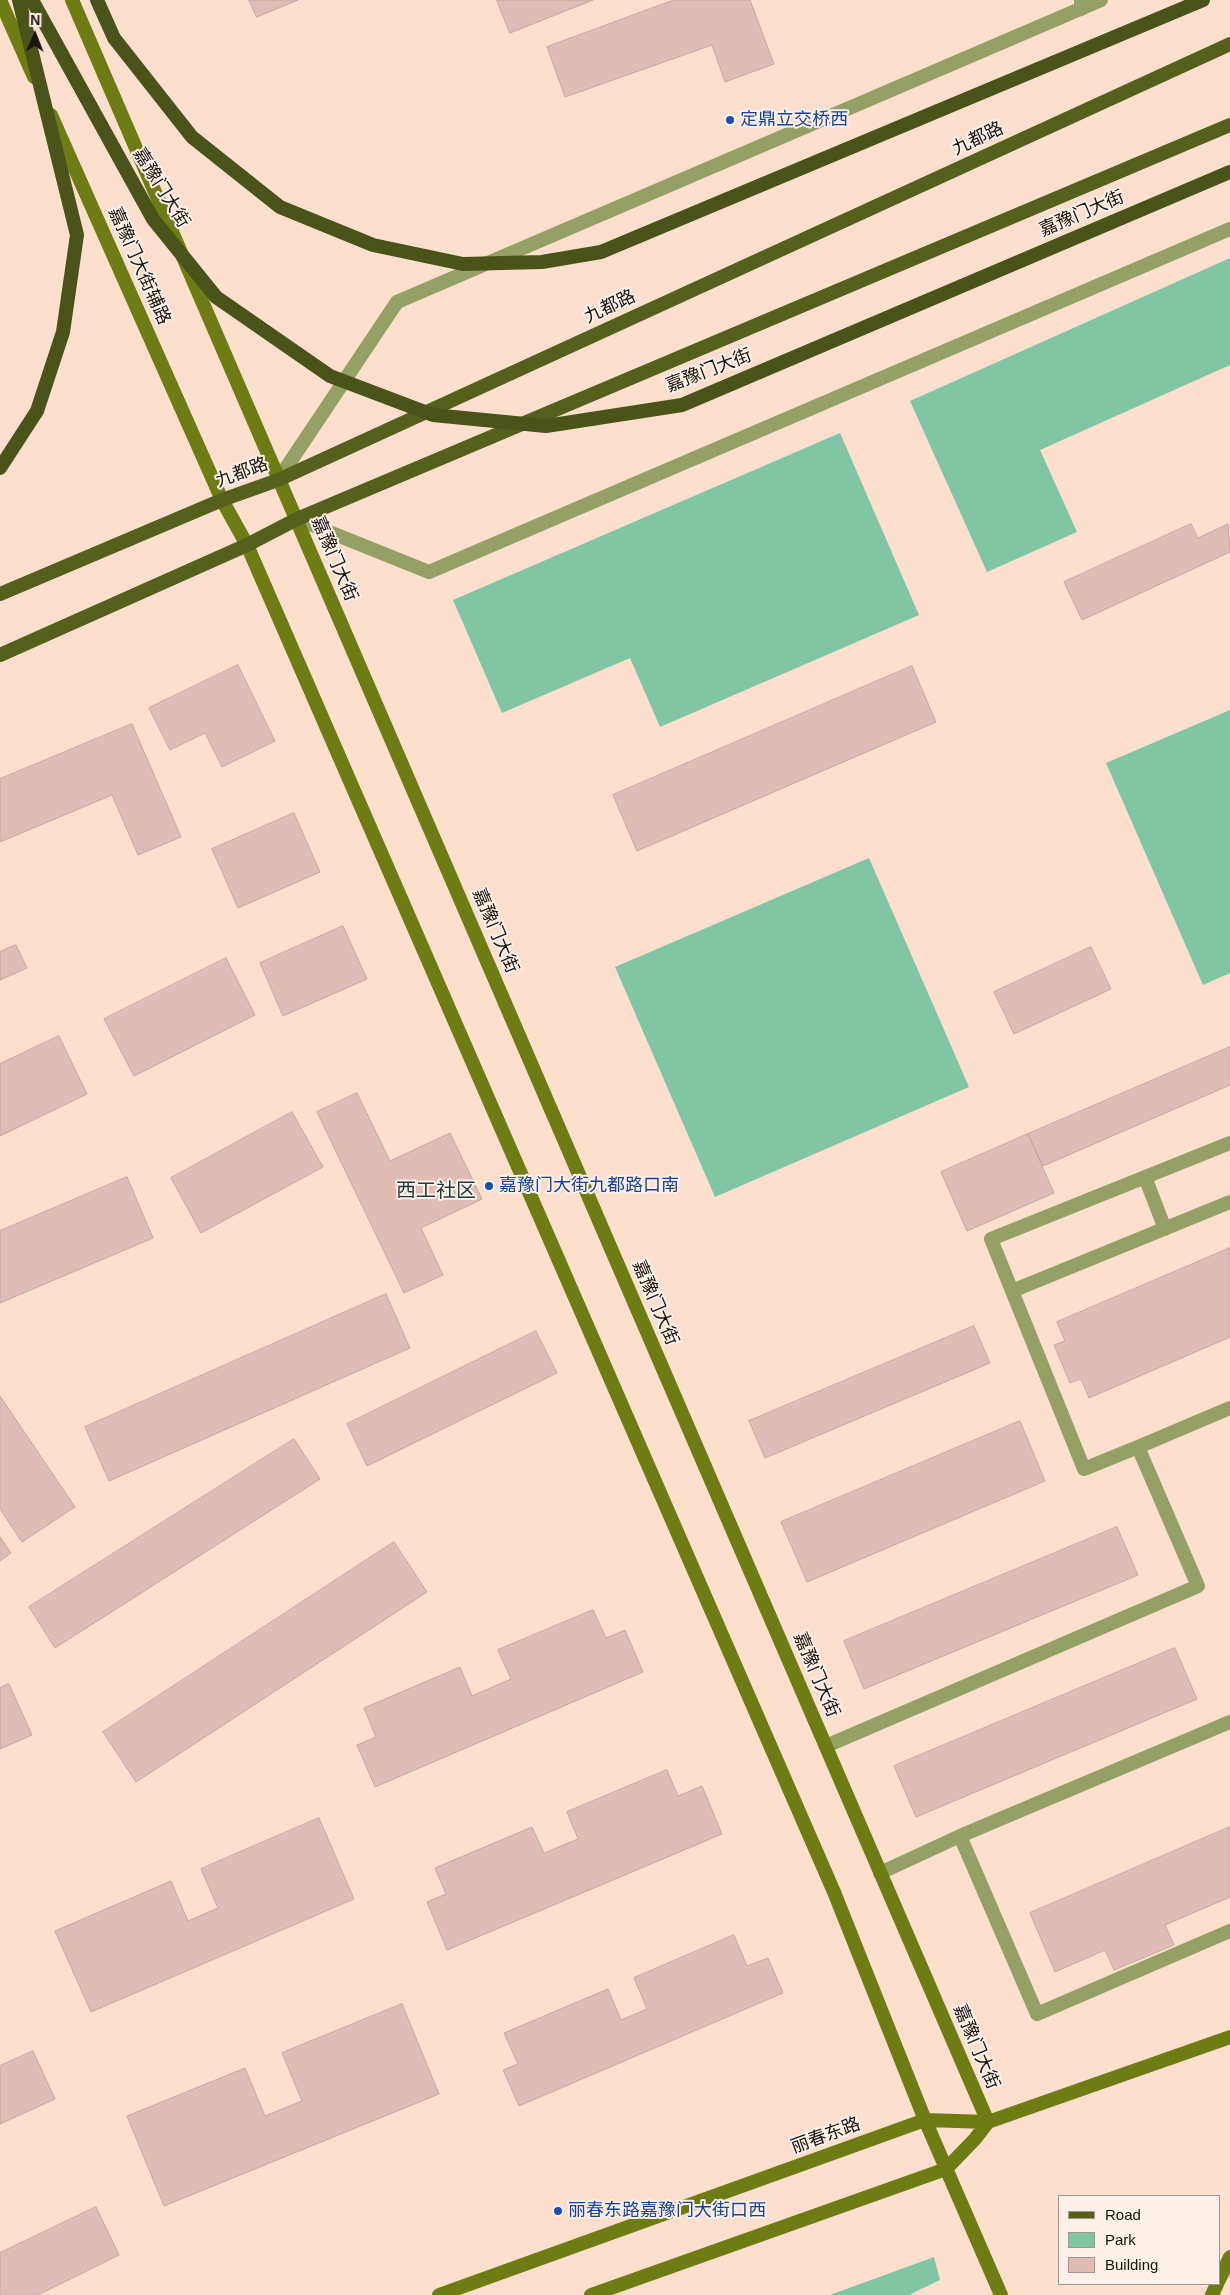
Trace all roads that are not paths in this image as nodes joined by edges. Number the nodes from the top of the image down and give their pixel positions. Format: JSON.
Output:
{"nodes":[{"id":1,"x":0,"y":0,"type":"edge"},
{"id":2,"x":19,"y":0,"type":"edge"},
{"id":3,"x":32,"y":0,"type":"edge"},
{"id":4,"x":72,"y":0,"type":"edge"},
{"id":5,"x":97,"y":0,"type":"edge"},
{"id":6,"x":1101,"y":0,"type":"edge"},
{"id":7,"x":1203,"y":0,"type":"edge"},
{"id":8,"x":1081,"y":4,"type":"edge"},
{"id":9,"x":1230,"y":44,"type":"edge"},
{"id":10,"x":1230,"y":125,"type":"edge"},
{"id":11,"x":1230,"y":172,"type":"edge"},
{"id":12,"x":1230,"y":230,"type":"edge"},
{"id":13,"x":0,"y":468,"type":"edge"},
{"id":14,"x":278,"y":480,"type":"junction"},
{"id":15,"x":222,"y":500,"type":"junction"},
{"id":16,"x":297,"y":519,"type":"junction"},
{"id":17,"x":248,"y":545,"type":"junction"},
{"id":18,"x":0,"y":594,"type":"edge"},
{"id":19,"x":0,"y":655,"type":"edge"},
{"id":20,"x":1230,"y":1143,"type":"edge"},
{"id":21,"x":1145,"y":1177,"type":"junction"},
{"id":22,"x":1230,"y":1202,"type":"edge"},
{"id":23,"x":1165,"y":1229,"type":"junction"},
{"id":24,"x":1012,"y":1291,"type":"junction"},
{"id":25,"x":1230,"y":1408,"type":"edge"},
{"id":26,"x":1138,"y":1447,"type":"junction"},
{"id":27,"x":1230,"y":1722,"type":"edge"},
{"id":28,"x":826,"y":1746,"type":"junction"},
{"id":29,"x":960,"y":1836,"type":"junction"},
{"id":30,"x":880,"y":1873,"type":"junction"},
{"id":31,"x":1230,"y":1931,"type":"edge"},
{"id":32,"x":1230,"y":2037,"type":"edge"},
{"id":33,"x":925,"y":2120,"type":"junction"},
{"id":34,"x":988,"y":2122,"type":"junction"},
{"id":35,"x":946,"y":2169,"type":"junction"},
{"id":36,"x":1230,"y":2256,"type":"edge"},
{"id":37,"x":1220,"y":2278,"type":"edge"},
{"id":38,"x":439,"y":2295,"type":"edge"},
{"id":39,"x":591,"y":2295,"type":"edge"},
{"id":40,"x":1001,"y":2295,"type":"edge"}],
"edges":[{"from":1,"to":15,"type":"main road","name":"嘉豫门大街辅路"},
{"from":2,"to":13,"type":"highway","bridge":true},
{"from":3,"to":11,"type":"highway","name":"嘉豫门大街","bridge":true},
{"from":4,"to":14,"type":"main road"},
{"from":5,"to":7,"type":"highway","bridge":true},
{"from":6,"to":8,"type":"lane"},
{"from":8,"to":14,"type":"lane"},
{"from":9,"to":14,"type":"main road","name":"九都路"},
{"from":10,"to":16,"type":"main road"},
{"from":12,"to":16,"type":"lane"},
{"from":14,"to":15,"type":"main road","name":"九都路"},
{"from":14,"to":16,"type":"main road","name":"嘉豫门大街"},
{"from":15,"to":17,"type":"main road","name":"嘉豫门大街辅路"},
{"from":15,"to":18,"type":"main road","name":"九都路"},
{"from":16,"to":17,"type":"main road"},
{"from":16,"to":28,"type":"main road","name":"嘉豫门大街"},
{"from":17,"to":19,"type":"main road"},
{"from":17,"to":33,"type":"main road"},
{"from":20,"to":21,"type":"lane"},
{"from":21,"to":23,"type":"lane"},
{"from":21,"to":24,"type":"lane"},
{"from":22,"to":23,"type":"lane"},
{"from":23,"to":24,"type":"lane"},
{"from":24,"to":26,"type":"lane"},
{"from":25,"to":26,"type":"lane"},
{"from":26,"to":28,"type":"lane"},
{"from":27,"to":29,"type":"lane"},
{"from":28,"to":30,"type":"main road","name":"嘉豫门大街"},
{"from":29,"to":30,"type":"lane"},
{"from":29,"to":31,"type":"lane"},
{"from":30,"to":34,"type":"main road","name":"嘉豫门大街"},
{"from":32,"to":34,"type":"main road","name":"丽春东路"},
{"from":33,"to":34,"type":"main road","name":"丽春东路"},
{"from":33,"to":35,"type":"main road"},
{"from":33,"to":38,"type":"main road","name":"丽春东路"},
{"from":34,"to":35,"type":"main road"},
{"from":35,"to":39,"type":"main road"},
{"from":35,"to":40,"type":"main road"},
{"from":36,"to":37,"type":"main road"}]}
